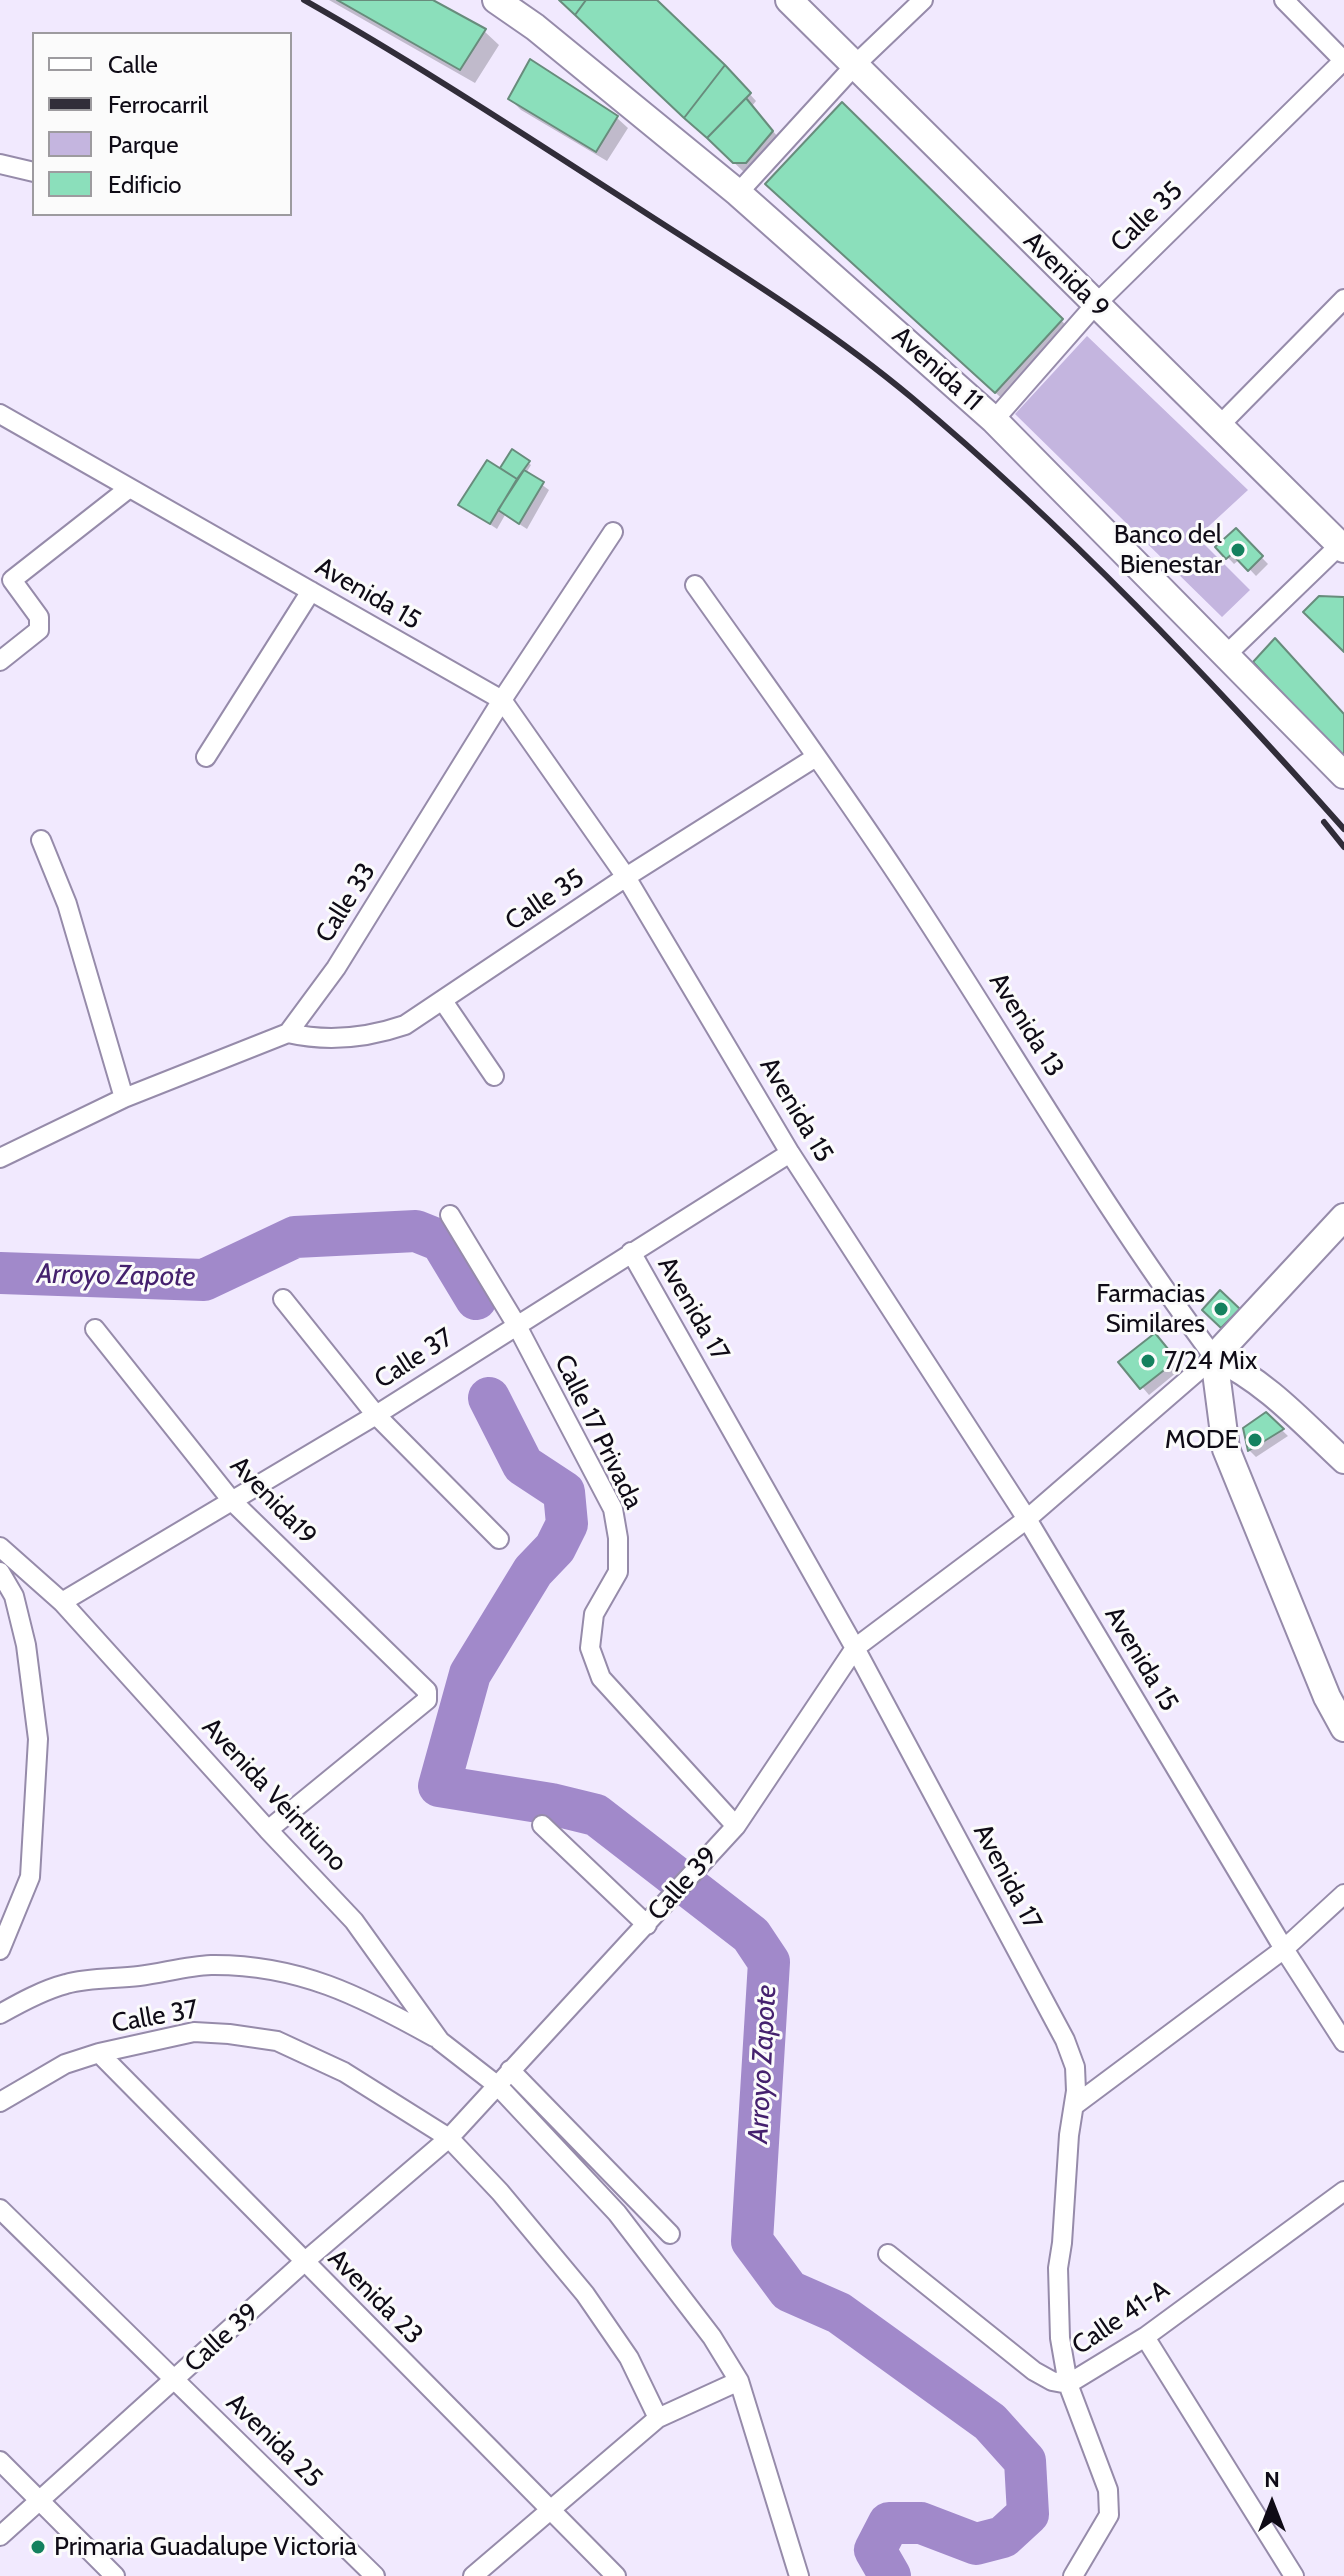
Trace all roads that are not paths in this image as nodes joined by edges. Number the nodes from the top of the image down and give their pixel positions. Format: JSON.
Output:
{"nodes":[{"id":1,"x":496,"y":0,"type":"edge"},
{"id":2,"x":789,"y":0,"type":"edge"},
{"id":3,"x":923,"y":0,"type":"edge"},
{"id":4,"x":1284,"y":0,"type":"edge"},
{"id":5,"x":1344,"y":60,"type":"edge"},
{"id":6,"x":856,"y":64,"type":"junction"},
{"id":7,"x":0,"y":164,"type":"edge"},
{"id":8,"x":32,"y":172,"type":"edge"},
{"id":9,"x":738,"y":193,"type":"junction"},
{"id":10,"x":1344,"y":299,"type":"edge"},
{"id":11,"x":1095,"y":305,"type":"junction"},
{"id":12,"x":0,"y":414,"type":"edge"},
{"id":13,"x":994,"y":420,"type":"junction"},
{"id":14,"x":1218,"y":427,"type":"junction"},
{"id":15,"x":128,"y":489,"type":"junction"},
{"id":16,"x":613,"y":532,"type":"dead end"},
{"id":17,"x":1343,"y":545,"type":"edge"},
{"id":18,"x":695,"y":585,"type":"dead end"},
{"id":19,"x":311,"y":591,"type":"junction"},
{"id":20,"x":1227,"y":654,"type":"junction"},
{"id":21,"x":0,"y":661,"type":"edge"},
{"id":22,"x":502,"y":700,"type":"junction"},
{"id":23,"x":206,"y":757,"type":"dead end"},
{"id":24,"x":816,"y":757,"type":"junction"},
{"id":25,"x":1344,"y":775,"type":"edge"},
{"id":26,"x":41,"y":840,"type":"dead end"},
{"id":27,"x":626,"y":877,"type":"junction"},
{"id":28,"x":443,"y":1001,"type":"junction"},
{"id":29,"x":288,"y":1033,"type":"junction"},
{"id":30,"x":494,"y":1076,"type":"dead end"},
{"id":31,"x":124,"y":1098,"type":"junction"},
{"id":32,"x":790,"y":1153,"type":"junction"},
{"id":33,"x":0,"y":1158,"type":"edge"},
{"id":34,"x":450,"y":1215,"type":"dead end"},
{"id":35,"x":1344,"y":1217,"type":"edge"},
{"id":36,"x":631,"y":1252,"type":"junction"},
{"id":37,"x":283,"y":1299,"type":"dead end"},
{"id":38,"x":516,"y":1324,"type":"junction"},
{"id":39,"x":95,"y":1329,"type":"dead end"},
{"id":40,"x":1214,"y":1357,"type":"junction"},
{"id":41,"x":376,"y":1415,"type":"junction"},
{"id":42,"x":1344,"y":1461,"type":"edge"},
{"id":43,"x":232,"y":1501,"type":"junction"},
{"id":44,"x":1027,"y":1519,"type":"junction"},
{"id":45,"x":499,"y":1539,"type":"dead end"},
{"id":46,"x":0,"y":1547,"type":"edge"},
{"id":47,"x":0,"y":1572,"type":"edge"},
{"id":48,"x":62,"y":1602,"type":"junction"},
{"id":49,"x":855,"y":1648,"type":"junction"},
{"id":50,"x":1344,"y":1728,"type":"edge"},
{"id":51,"x":542,"y":1825,"type":"dead end"},
{"id":52,"x":736,"y":1826,"type":"junction"},
{"id":53,"x":268,"y":1830,"type":"junction"},
{"id":54,"x":1344,"y":1894,"type":"edge"},
{"id":55,"x":647,"y":1925,"type":"junction"},
{"id":56,"x":1284,"y":1949,"type":"junction"},
{"id":57,"x":0,"y":1950,"type":"edge"},
{"id":58,"x":0,"y":2014,"type":"edge"},
{"id":59,"x":440,"y":2041,"type":"junction"},
{"id":60,"x":1344,"y":2042,"type":"edge"},
{"id":61,"x":99,"y":2053,"type":"junction"},
{"id":62,"x":510,"y":2070,"type":"junction"},
{"id":63,"x":498,"y":2086,"type":"junction"},
{"id":64,"x":0,"y":2102,"type":"edge"},
{"id":65,"x":1075,"y":2105,"type":"junction"},
{"id":66,"x":449,"y":2138,"type":"junction"},
{"id":67,"x":1344,"y":2191,"type":"edge"},
{"id":68,"x":0,"y":2209,"type":"edge"},
{"id":69,"x":670,"y":2234,"type":"dead end"},
{"id":70,"x":888,"y":2254,"type":"dead end"},
{"id":71,"x":304,"y":2262,"type":"junction"},
{"id":72,"x":1145,"y":2337,"type":"junction"},
{"id":73,"x":174,"y":2381,"type":"junction"},
{"id":74,"x":739,"y":2381,"type":"junction"},
{"id":75,"x":1068,"y":2384,"type":"junction"},
{"id":76,"x":658,"y":2418,"type":"junction"},
{"id":77,"x":0,"y":2461,"type":"edge"},
{"id":78,"x":40,"y":2500,"type":"junction"},
{"id":79,"x":549,"y":2509,"type":"junction"},
{"id":80,"x":0,"y":2536,"type":"edge"},
{"id":81,"x":115,"y":2576,"type":"edge"},
{"id":82,"x":375,"y":2576,"type":"edge"},
{"id":83,"x":473,"y":2576,"type":"edge"},
{"id":84,"x":616,"y":2576,"type":"edge"},
{"id":85,"x":799,"y":2576,"type":"edge"},
{"id":86,"x":1073,"y":2576,"type":"edge"},
{"id":87,"x":1294,"y":2576,"type":"edge"}],
"edges":[{"from":1,"to":9,"type":"main road","name":"Avenida 11"},
{"from":2,"to":6,"type":"main road","name":"Avenida 9"},
{"from":3,"to":6,"type":"street"},
{"from":4,"to":5,"type":"street"},
{"from":5,"to":11,"type":"street","name":"Calle 35"},
{"from":6,"to":9,"type":"street"},
{"from":6,"to":11,"type":"main road","name":"Avenida 9"},
{"from":7,"to":8,"type":"street"},
{"from":9,"to":13,"type":"main road","name":"Avenida 11"},
{"from":10,"to":14,"type":"street"},
{"from":11,"to":13,"type":"street","name":"Calle 35"},
{"from":11,"to":14,"type":"main road","name":"Avenida 9"},
{"from":12,"to":15,"type":"street","name":"Avenida 15"},
{"from":13,"to":20,"type":"main road","name":"Avenida 11"},
{"from":14,"to":17,"type":"main road","name":"Avenida 9"},
{"from":15,"to":19,"type":"street","name":"Avenida 15"},
{"from":15,"to":21,"type":"street"},
{"from":16,"to":22,"type":"street","name":"Calle 33"},
{"from":17,"to":20,"type":"street"},
{"from":18,"to":24,"type":"street","name":"Avenida 13"},
{"from":19,"to":22,"type":"street","name":"Avenida 15"},
{"from":19,"to":23,"type":"street"},
{"from":20,"to":25,"type":"main road","name":"Avenida 11"},
{"from":22,"to":27,"type":"street","name":"Avenida 15"},
{"from":22,"to":29,"type":"street","name":"Calle 33"},
{"from":24,"to":27,"type":"street","name":"Calle 35"},
{"from":24,"to":40,"type":"street","name":"Avenida 13"},
{"from":26,"to":31,"type":"street"},
{"from":27,"to":28,"type":"street","name":"Calle 35"},
{"from":27,"to":32,"type":"street","name":"Avenida 15"},
{"from":28,"to":29,"type":"street","name":"Calle 35"},
{"from":28,"to":30,"type":"street"},
{"from":29,"to":31,"type":"street"},
{"from":31,"to":33,"type":"street"},
{"from":32,"to":36,"type":"street","name":"Calle 37"},
{"from":32,"to":44,"type":"street","name":"Avenida 15"},
{"from":34,"to":38,"type":"street","name":"Calle 17 Privada"},
{"from":35,"to":40,"type":"main road","name":"Calle 39"},
{"from":36,"to":38,"type":"street","name":"Calle 37"},
{"from":36,"to":49,"type":"street","name":"Avenida 17"},
{"from":37,"to":41,"type":"street"},
{"from":38,"to":41,"type":"street","name":"Calle 37"},
{"from":38,"to":52,"type":"street","name":"Calle 17 Privada"},
{"from":39,"to":43,"type":"street","name":"Avenida19"},
{"from":40,"to":42,"type":"street","name":"Avenida 13"},
{"from":40,"to":44,"type":"street","name":"Calle 39"},
{"from":40,"to":50,"type":"main road"},
{"from":41,"to":43,"type":"street","name":"Calle 37"},
{"from":41,"to":45,"type":"street"},
{"from":43,"to":48,"type":"street","name":"Calle 37"},
{"from":43,"to":53,"type":"street","name":"Avenida19"},
{"from":44,"to":49,"type":"street","name":"Calle 39"},
{"from":44,"to":56,"type":"street","name":"Avenida 15"},
{"from":46,"to":48,"type":"street","name":"Avenida Veintiuno"},
{"from":47,"to":57,"type":"street"},
{"from":48,"to":53,"type":"street","name":"Avenida Veintiuno"},
{"from":49,"to":52,"type":"street","name":"Calle 39"},
{"from":49,"to":65,"type":"street","name":"Avenida 17"},
{"from":51,"to":55,"type":"street"},
{"from":52,"to":55,"type":"street","name":"Calle 39"},
{"from":53,"to":59,"type":"street","name":"Avenida Veintiuno"},
{"from":54,"to":56,"type":"street"},
{"from":55,"to":62,"type":"street","name":"Calle 39"},
{"from":56,"to":60,"type":"street","name":"Avenida 15"},
{"from":56,"to":65,"type":"street"},
{"from":58,"to":59,"type":"street"},
{"from":59,"to":63,"type":"street","name":"Avenida Veintiuno"},
{"from":61,"to":64,"type":"street","name":"Calle 37"},
{"from":61,"to":66,"type":"street","name":"Calle 37"},
{"from":61,"to":71,"type":"street","name":"Avenida 23"},
{"from":62,"to":63,"type":"street","name":"Calle 39"},
{"from":62,"to":69,"type":"street"},
{"from":63,"to":66,"type":"street","name":"Calle 39"},
{"from":63,"to":74,"type":"street","name":"Avenida Veintiuno"},
{"from":65,"to":75,"type":"street","name":"Avenida 17"},
{"from":66,"to":71,"type":"street","name":"Calle 39"},
{"from":66,"to":76,"type":"street"},
{"from":67,"to":72,"type":"street","name":"Calle 41-A"},
{"from":68,"to":73,"type":"street","name":"Avenida 25"},
{"from":70,"to":75,"type":"street","name":"Calle 41-A"},
{"from":71,"to":73,"type":"street","name":"Calle 39"},
{"from":71,"to":79,"type":"street","name":"Avenida 23"},
{"from":72,"to":75,"type":"street","name":"Calle 41-A"},
{"from":72,"to":87,"type":"street"},
{"from":73,"to":78,"type":"street","name":"Calle 39"},
{"from":73,"to":82,"type":"street","name":"Avenida 25"},
{"from":74,"to":76,"type":"street"},
{"from":74,"to":85,"type":"street","name":"Avenida Veintiuno"},
{"from":75,"to":86,"type":"street","name":"Avenida 17"},
{"from":76,"to":79,"type":"street"},
{"from":77,"to":78,"type":"street"},
{"from":78,"to":80,"type":"street","name":"Calle 39"},
{"from":78,"to":81,"type":"street"},
{"from":79,"to":83,"type":"street"},
{"from":79,"to":84,"type":"street","name":"Avenida 23"}]}
